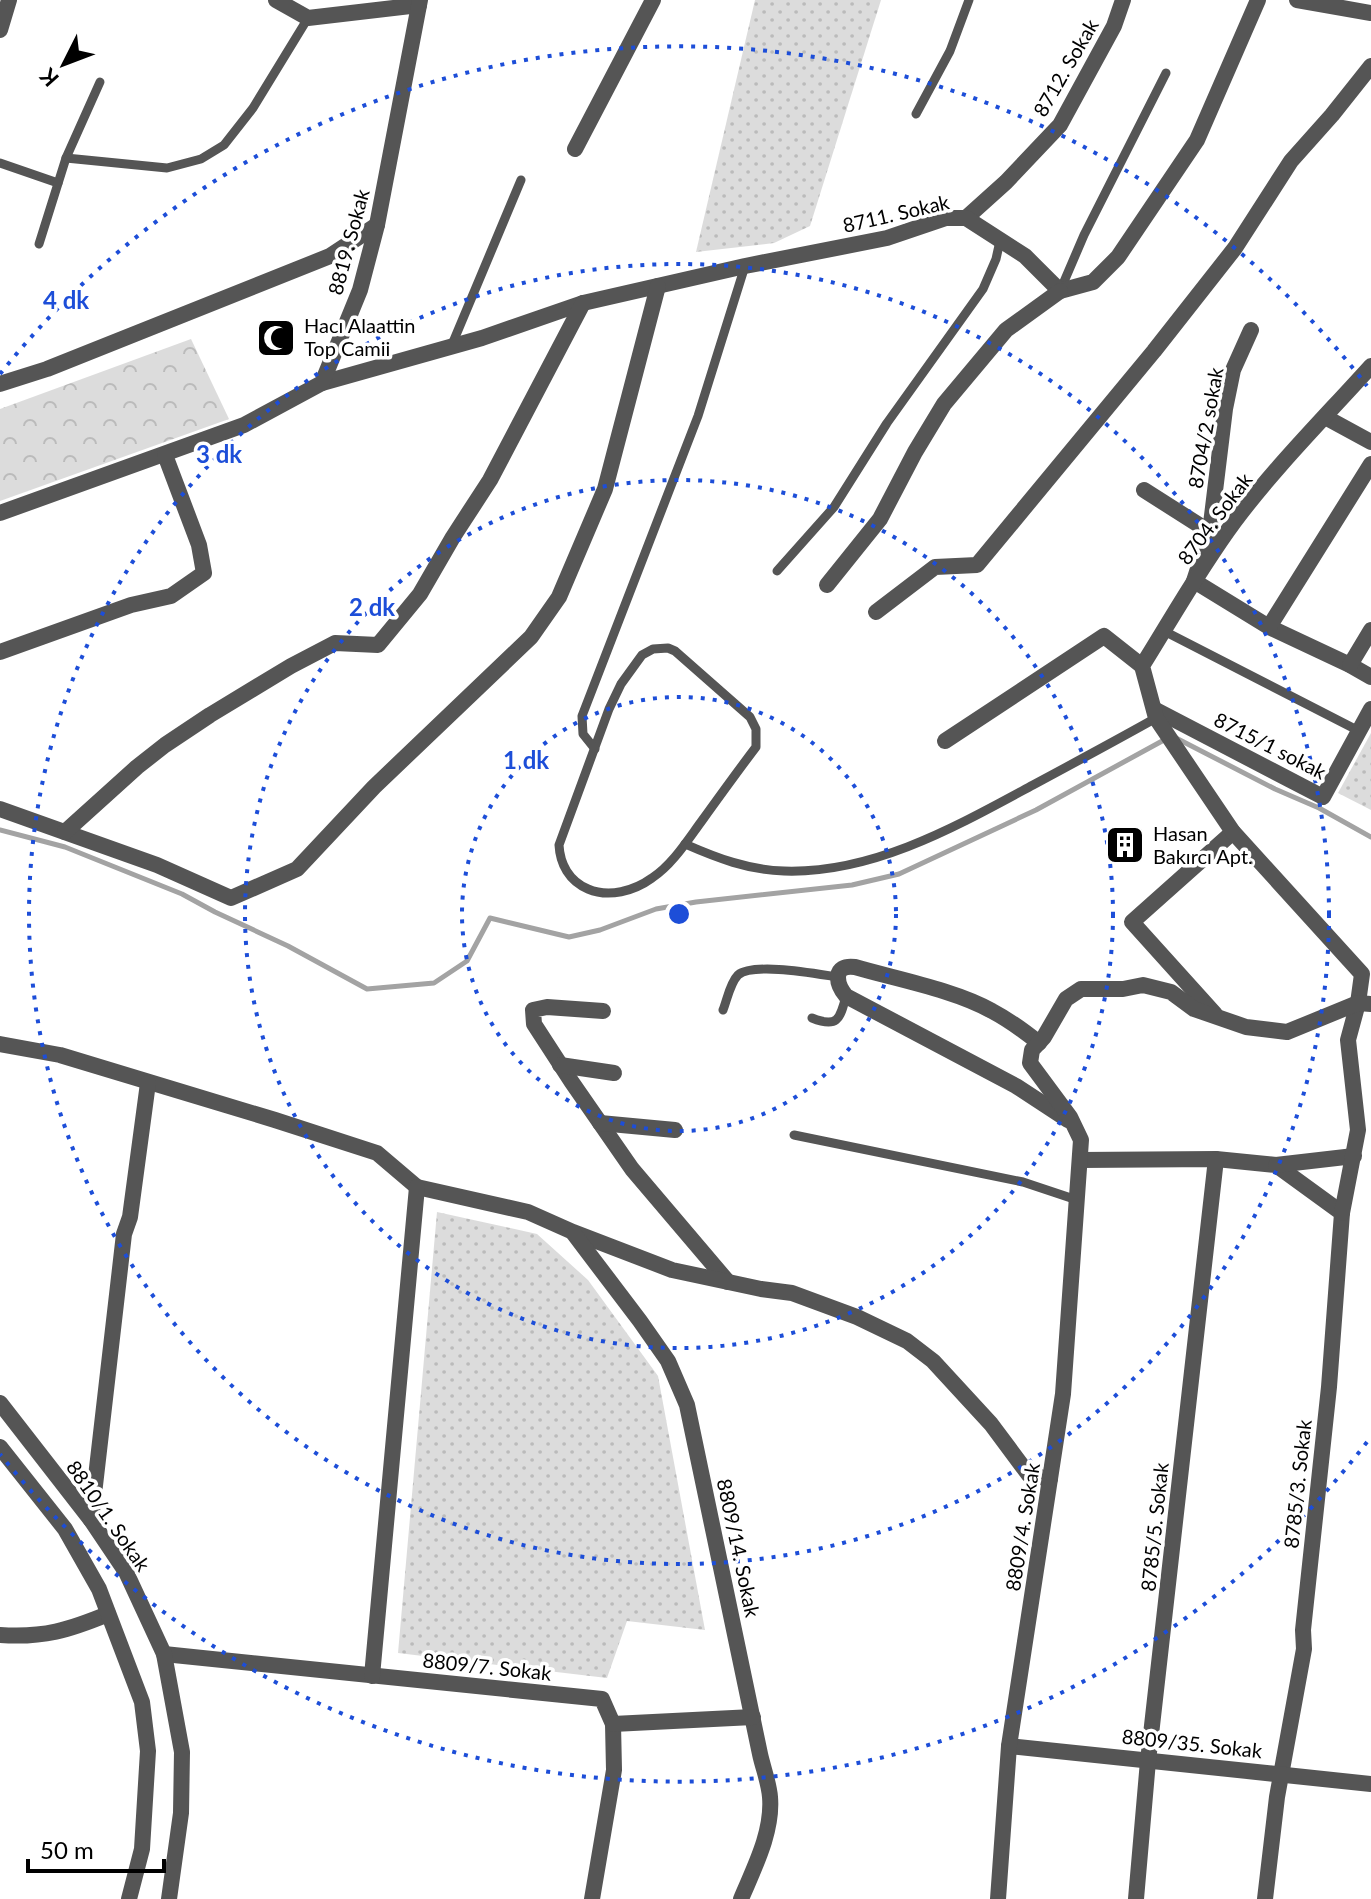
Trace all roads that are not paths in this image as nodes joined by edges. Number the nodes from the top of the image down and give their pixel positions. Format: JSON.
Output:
{"nodes":[{"id":1,"x":9,"y":0,"type":"edge"},
{"id":2,"x":276,"y":0,"type":"edge"},
{"id":3,"x":653,"y":0,"type":"edge"},
{"id":4,"x":969,"y":0,"type":"edge"},
{"id":5,"x":1123,"y":0,"type":"edge"},
{"id":6,"x":1258,"y":0,"type":"edge"},
{"id":7,"x":1297,"y":0,"type":"edge"},
{"id":8,"x":420,"y":3,"type":"edge"},
{"id":9,"x":1371,"y":13,"type":"edge"},
{"id":10,"x":308,"y":18,"type":"junction"},
{"id":11,"x":0,"y":30,"type":"edge"},
{"id":12,"x":1371,"y":66,"type":"edge"},
{"id":13,"x":1166,"y":73,"type":"dead end"},
{"id":14,"x":100,"y":82,"type":"dead end"},
{"id":15,"x":916,"y":114,"type":"dead end"},
{"id":16,"x":575,"y":149,"type":"dead end"},
{"id":17,"x":66,"y":158,"type":"junction"},
{"id":18,"x":0,"y":163,"type":"edge"},
{"id":19,"x":521,"y":180,"type":"dead end"},
{"id":20,"x":58,"y":183,"type":"junction"},
{"id":21,"x":966,"y":218,"type":"junction"},
{"id":22,"x":377,"y":225,"type":"junction"},
{"id":23,"x":1000,"y":241,"type":"junction"},
{"id":24,"x":39,"y":244,"type":"dead end"},
{"id":25,"x":745,"y":266,"type":"junction"},
{"id":26,"x":658,"y":286,"type":"junction"},
{"id":27,"x":1060,"y":291,"type":"junction"},
{"id":28,"x":583,"y":303,"type":"junction"},
{"id":29,"x":1251,"y":330,"type":"dead end"},
{"id":30,"x":451,"y":347,"type":"junction"},
{"id":31,"x":1371,"y":366,"type":"edge"},
{"id":32,"x":322,"y":383,"type":"junction"},
{"id":33,"x":0,"y":384,"type":"edge"},
{"id":34,"x":1325,"y":417,"type":"junction"},
{"id":35,"x":1371,"y":442,"type":"edge"},
{"id":36,"x":165,"y":455,"type":"junction"},
{"id":37,"x":1371,"y":464,"type":"edge"},
{"id":38,"x":1144,"y":490,"type":"dead end"},
{"id":39,"x":0,"y":513,"type":"edge"},
{"id":40,"x":1210,"y":532,"type":"junction"},
{"id":41,"x":777,"y":571,"type":"dead end"},
{"id":42,"x":1194,"y":581,"type":"junction"},
{"id":43,"x":827,"y":585,"type":"dead end"},
{"id":44,"x":876,"y":612,"type":"dead end"},
{"id":45,"x":1269,"y":627,"type":"junction"},
{"id":46,"x":1371,"y":630,"type":"edge"},
{"id":47,"x":1164,"y":631,"type":"junction"},
{"id":48,"x":0,"y":652,"type":"edge"},
{"id":49,"x":1350,"y":665,"type":"junction"},
{"id":50,"x":1142,"y":666,"type":"junction"},
{"id":51,"x":1371,"y":677,"type":"edge"},
{"id":52,"x":1371,"y":709,"type":"edge"},
{"id":53,"x":1155,"y":714,"type":"junction"},
{"id":54,"x":1359,"y":731,"type":"junction"},
{"id":55,"x":945,"y":741,"type":"dead end"},
{"id":56,"x":595,"y":749,"type":"junction"},
{"id":57,"x":0,"y":809,"type":"edge"},
{"id":58,"x":65,"y":832,"type":"junction"},
{"id":59,"x":1233,"y":832,"type":"junction"},
{"id":60,"x":685,"y":844,"type":"junction"},
{"id":61,"x":838,"y":977,"type":"junction"},
{"id":62,"x":846,"y":996,"type":"junction"},
{"id":63,"x":1365,"y":1004,"type":"edge"},
{"id":64,"x":723,"y":1010,"type":"dead end"},
{"id":65,"x":603,"y":1011,"type":"dead end"},
{"id":66,"x":812,"y":1018,"type":"dead end"},
{"id":67,"x":1219,"y":1018,"type":"junction"},
{"id":68,"x":1039,"y":1043,"type":"junction"},
{"id":69,"x":0,"y":1044,"type":"edge"},
{"id":70,"x":560,"y":1065,"type":"junction"},
{"id":71,"x":614,"y":1073,"type":"dead end"},
{"id":72,"x":148,"y":1083,"type":"junction"},
{"id":73,"x":600,"y":1123,"type":"junction"},
{"id":74,"x":1073,"y":1123,"type":"junction"},
{"id":75,"x":675,"y":1130,"type":"dead end"},
{"id":76,"x":794,"y":1135,"type":"dead end"},
{"id":77,"x":1354,"y":1156,"type":"junction"},
{"id":78,"x":1216,"y":1159,"type":"junction"},
{"id":79,"x":1080,"y":1160,"type":"junction"},
{"id":80,"x":1276,"y":1165,"type":"junction"},
{"id":81,"x":417,"y":1187,"type":"junction"},
{"id":82,"x":1077,"y":1200,"type":"junction"},
{"id":83,"x":1342,"y":1213,"type":"junction"},
{"id":84,"x":573,"y":1232,"type":"junction"},
{"id":85,"x":728,"y":1282,"type":"junction"},
{"id":86,"x":0,"y":1403,"type":"edge"},
{"id":87,"x":0,"y":1447,"type":"edge"},
{"id":88,"x":1050,"y":1479,"type":"junction"},
{"id":89,"x":91,"y":1520,"type":"junction"},
{"id":90,"x":108,"y":1614,"type":"junction"},
{"id":91,"x":0,"y":1635,"type":"edge"},
{"id":92,"x":164,"y":1654,"type":"junction"},
{"id":93,"x":372,"y":1676,"type":"junction"},
{"id":94,"x":753,"y":1717,"type":"junction"},
{"id":95,"x":613,"y":1724,"type":"junction"},
{"id":96,"x":1009,"y":1746,"type":"junction"},
{"id":97,"x":1148,"y":1761,"type":"junction"},
{"id":98,"x":1282,"y":1773,"type":"junction"},
{"id":99,"x":1371,"y":1784,"type":"edge"},
{"id":100,"x":129,"y":1899,"type":"edge"},
{"id":101,"x":169,"y":1899,"type":"edge"},
{"id":102,"x":592,"y":1899,"type":"edge"},
{"id":103,"x":741,"y":1899,"type":"edge"},
{"id":104,"x":998,"y":1899,"type":"edge"},
{"id":105,"x":1136,"y":1899,"type":"edge"},
{"id":106,"x":1265,"y":1899,"type":"edge"}],
"edges":[{"from":1,"to":11,"type":"street"},
{"from":2,"to":10,"type":"street"},
{"from":3,"to":16,"type":"street"},
{"from":4,"to":15,"type":"lane"},
{"from":5,"to":21,"type":"street","name":"8712. Sokak"},
{"from":6,"to":27,"type":"street"},
{"from":7,"to":9,"type":"street"},
{"from":8,"to":10,"type":"street"},
{"from":8,"to":22,"type":"street","name":"8819. Sokak"},
{"from":10,"to":17,"type":"lane"},
{"from":12,"to":44,"type":"street"},
{"from":13,"to":27,"type":"lane"},
{"from":14,"to":17,"type":"lane"},
{"from":17,"to":20,"type":"lane"},
{"from":18,"to":20,"type":"lane"},
{"from":19,"to":30,"type":"lane"},
{"from":20,"to":24,"type":"lane"},
{"from":21,"to":23,"type":"street","name":"8711. Sokak"},
{"from":21,"to":25,"type":"street","name":"8711. Sokak"},
{"from":22,"to":32,"type":"street","name":"8819. Sokak"},
{"from":22,"to":33,"type":"street"},
{"from":23,"to":27,"type":"street","name":"8711. Sokak"},
{"from":23,"to":41,"type":"lane"},
{"from":25,"to":26,"type":"street","name":"8711. Sokak"},
{"from":25,"to":56,"type":"lane"},
{"from":26,"to":28,"type":"street","name":"8711. Sokak"},
{"from":26,"to":58,"type":"street"},
{"from":27,"to":43,"type":"street"},
{"from":28,"to":30,"type":"street","name":"8711. Sokak"},
{"from":28,"to":58,"type":"street"},
{"from":29,"to":40,"type":"street","name":"8704/2 sokak"},
{"from":30,"to":32,"type":"street","name":"8711. Sokak"},
{"from":31,"to":34,"type":"street","name":"8704. Sokak"},
{"from":32,"to":36,"type":"street"},
{"from":34,"to":35,"type":"street"},
{"from":34,"to":42,"type":"street","name":"8704. Sokak"},
{"from":36,"to":39,"type":"street"},
{"from":36,"to":48,"type":"street"},
{"from":37,"to":45,"type":"street"},
{"from":38,"to":40,"type":"street"},
{"from":40,"to":42,"type":"street","name":"8704/2 sokak"},
{"from":42,"to":45,"type":"street"},
{"from":42,"to":47,"type":"street","name":"8704. Sokak"},
{"from":45,"to":49,"type":"street"},
{"from":46,"to":49,"type":"street"},
{"from":47,"to":50,"type":"street","name":"8704. Sokak"},
{"from":47,"to":54,"type":"lane"},
{"from":49,"to":51,"type":"street"},
{"from":50,"to":53,"type":"street"},
{"from":50,"to":55,"type":"street"},
{"from":52,"to":54,"type":"street","name":"8715/1 sokak"},
{"from":53,"to":54,"type":"street","name":"8715/1 sokak"},
{"from":53,"to":59,"type":"street"},
{"from":53,"to":60,"type":"lane"},
{"from":56,"to":60,"type":"lane"},
{"from":56,"to":60,"type":"lane"},
{"from":57,"to":58,"type":"street"},
{"from":59,"to":63,"type":"street","name":"8785/3. Sokak"},
{"from":59,"to":67,"type":"street"},
{"from":61,"to":62,"type":"street"},
{"from":61,"to":64,"type":"lane"},
{"from":61,"to":68,"type":"street"},
{"from":62,"to":66,"type":"lane"},
{"from":62,"to":74,"type":"street"},
{"from":63,"to":67,"type":"street"},
{"from":63,"to":77,"type":"street","name":"8785/3. Sokak"},
{"from":65,"to":70,"type":"street"},
{"from":67,"to":68,"type":"street"},
{"from":68,"to":74,"type":"street"},
{"from":69,"to":72,"type":"street"},
{"from":70,"to":71,"type":"street"},
{"from":70,"to":73,"type":"street"},
{"from":72,"to":81,"type":"street"},
{"from":72,"to":89,"type":"street"},
{"from":73,"to":75,"type":"street"},
{"from":73,"to":85,"type":"street"},
{"from":74,"to":79,"type":"street","name":"8809/4. Sokak"},
{"from":76,"to":82,"type":"lane"},
{"from":77,"to":80,"type":"street"},
{"from":77,"to":83,"type":"street","name":"8785/3. Sokak"},
{"from":78,"to":79,"type":"street"},
{"from":78,"to":80,"type":"street"},
{"from":78,"to":97,"type":"street","name":"8785/5. Sokak"},
{"from":79,"to":82,"type":"street","name":"8809/4. Sokak"},
{"from":80,"to":83,"type":"street"},
{"from":81,"to":84,"type":"street"},
{"from":81,"to":93,"type":"street"},
{"from":82,"to":88,"type":"street","name":"8809/4. Sokak"},
{"from":83,"to":98,"type":"street","name":"8785/3. Sokak"},
{"from":84,"to":85,"type":"street"},
{"from":84,"to":94,"type":"street","name":"8809/14. Sokak"},
{"from":85,"to":88,"type":"street"},
{"from":86,"to":89,"type":"street","name":"8810/1. Sokak"},
{"from":87,"to":90,"type":"street"},
{"from":88,"to":96,"type":"street","name":"8809/4. Sokak"},
{"from":89,"to":92,"type":"street","name":"8810/1. Sokak"},
{"from":90,"to":91,"type":"street"},
{"from":90,"to":100,"type":"street"},
{"from":92,"to":93,"type":"street","name":"8809/7. Sokak"},
{"from":92,"to":101,"type":"street","name":"8810/1. Sokak"},
{"from":93,"to":95,"type":"street","name":"8809/7. Sokak"},
{"from":94,"to":95,"type":"street"},
{"from":94,"to":103,"type":"street","name":"8809/14. Sokak"},
{"from":95,"to":102,"type":"street"},
{"from":96,"to":97,"type":"street","name":"8809/35. Sokak"},
{"from":96,"to":104,"type":"street","name":"8809/4. Sokak"},
{"from":97,"to":98,"type":"street","name":"8809/35. Sokak"},
{"from":97,"to":105,"type":"street","name":"8785/5. Sokak"},
{"from":98,"to":99,"type":"street","name":"8809/35. Sokak"},
{"from":98,"to":106,"type":"street","name":"8785/3. Sokak"}]}
